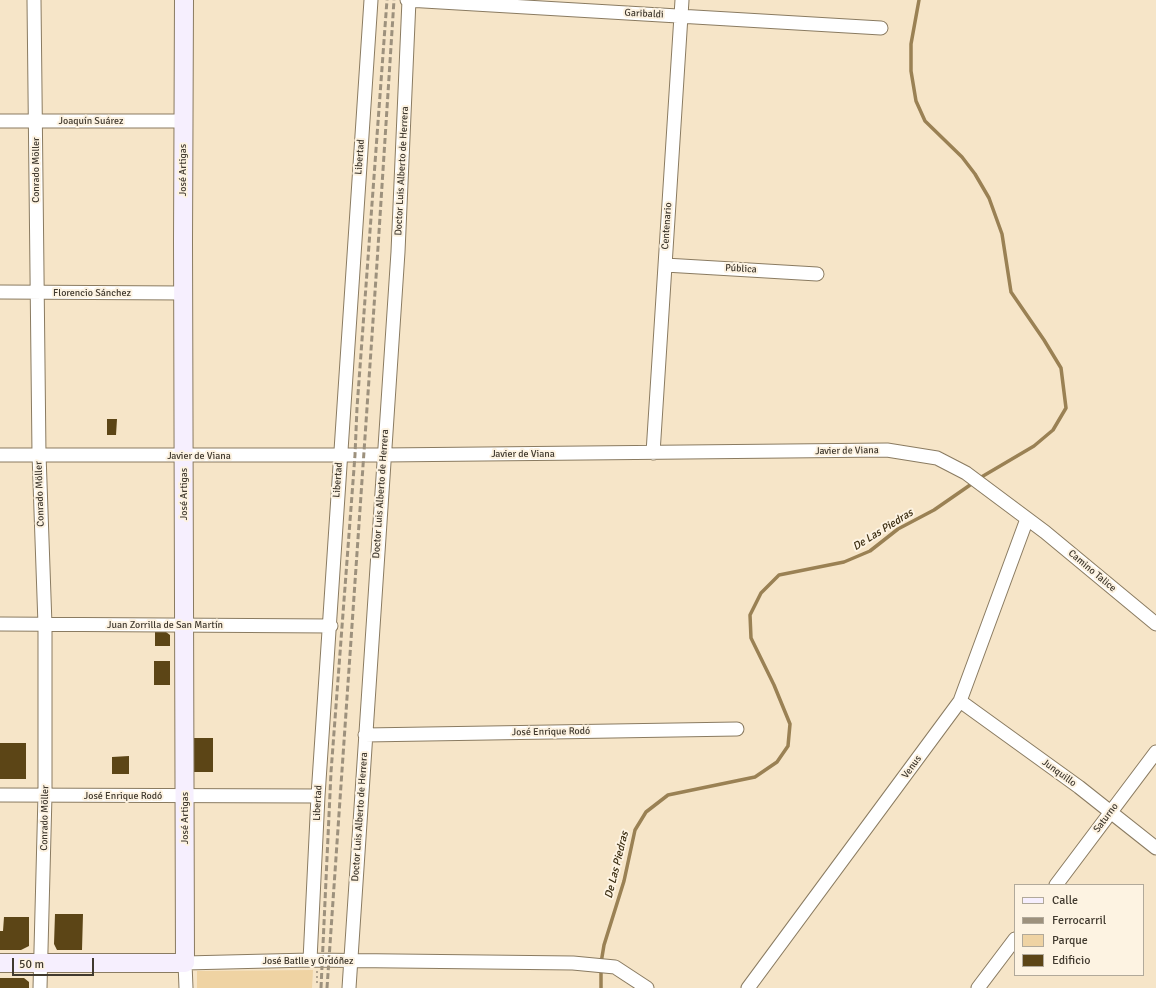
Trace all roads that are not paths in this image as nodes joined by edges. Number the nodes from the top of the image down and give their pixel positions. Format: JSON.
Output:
{"nodes":[{"id":1,"x":34,"y":0,"type":"edge"},
{"id":2,"x":184,"y":0,"type":"edge"},
{"id":3,"x":371,"y":0,"type":"edge"},
{"id":4,"x":408,"y":0,"type":"edge"},
{"id":5,"x":682,"y":0,"type":"edge"},
{"id":6,"x":682,"y":16,"type":"junction"},
{"id":7,"x":882,"y":28,"type":"dead end"},
{"id":8,"x":0,"y":121,"type":"edge"},
{"id":9,"x":36,"y":121,"type":"junction"},
{"id":10,"x":183,"y":121,"type":"junction"},
{"id":11,"x":665,"y":265,"type":"junction"},
{"id":12,"x":817,"y":274,"type":"dead end"},
{"id":13,"x":0,"y":292,"type":"edge"},
{"id":14,"x":37,"y":292,"type":"junction"},
{"id":15,"x":183,"y":293,"type":"junction"},
{"id":16,"x":653,"y":453,"type":"junction"},
{"id":17,"x":38,"y":454,"type":"junction"},
{"id":18,"x":340,"y":454,"type":"junction"},
{"id":19,"x":0,"y":455,"type":"edge"},
{"id":20,"x":384,"y":455,"type":"junction"},
{"id":21,"x":184,"y":456,"type":"junction"},
{"id":22,"x":1027,"y":519,"type":"junction"},
{"id":23,"x":0,"y":624,"type":"edge"},
{"id":24,"x":45,"y":624,"type":"junction"},
{"id":25,"x":185,"y":624,"type":"junction"},
{"id":26,"x":1156,"y":624,"type":"edge"},
{"id":27,"x":331,"y":626,"type":"junction"},
{"id":28,"x":960,"y":701,"type":"junction"},
{"id":29,"x":737,"y":729,"type":"dead end"},
{"id":30,"x":365,"y":736,"type":"junction"},
{"id":31,"x":1156,"y":752,"type":"edge"},
{"id":32,"x":0,"y":795,"type":"edge"},
{"id":33,"x":45,"y":795,"type":"junction"},
{"id":34,"x":185,"y":796,"type":"junction"},
{"id":35,"x":318,"y":796,"type":"junction"},
{"id":36,"x":1110,"y":812,"type":"junction"},
{"id":37,"x":1156,"y":848,"type":"edge"},
{"id":38,"x":1057,"y":884,"type":"edge"},
{"id":39,"x":1014,"y":940,"type":"edge"},
{"id":40,"x":310,"y":960,"type":"junction"},
{"id":41,"x":350,"y":961,"type":"junction"},
{"id":42,"x":0,"y":963,"type":"edge"},
{"id":43,"x":40,"y":963,"type":"junction"},
{"id":44,"x":186,"y":963,"type":"junction"},
{"id":45,"x":40,"y":988,"type":"edge"},
{"id":46,"x":186,"y":988,"type":"edge"},
{"id":47,"x":349,"y":988,"type":"edge"},
{"id":48,"x":647,"y":988,"type":"edge"},
{"id":49,"x":748,"y":988,"type":"edge"},
{"id":50,"x":978,"y":988,"type":"edge"}],
"edges":[{"from":1,"to":9,"type":"street","name":"Conrado Möller"},
{"from":2,"to":10,"type":"street","name":"José Artigas"},
{"from":3,"to":18,"type":"street","name":"Libertad"},
{"from":4,"to":6,"type":"street","name":"Garibaldi"},
{"from":4,"to":20,"type":"street","name":"Doctor Luis Alberto de Herrera"},
{"from":5,"to":6,"type":"street","name":"Centenario"},
{"from":6,"to":7,"type":"street","name":"Garibaldi"},
{"from":6,"to":11,"type":"street","name":"Centenario"},
{"from":8,"to":9,"type":"street","name":"Joaquín Suárez"},
{"from":9,"to":10,"type":"street","name":"Joaquín Suárez"},
{"from":9,"to":14,"type":"street","name":"Conrado Möller"},
{"from":10,"to":15,"type":"street","name":"José Artigas"},
{"from":11,"to":12,"type":"street","name":"Pública"},
{"from":11,"to":16,"type":"street","name":"Centenario"},
{"from":13,"to":14,"type":"street","name":"Florencio Sánchez"},
{"from":14,"to":15,"type":"street","name":"Florencio Sánchez"},
{"from":14,"to":17,"type":"street","name":"Conrado Möller"},
{"from":15,"to":21,"type":"street","name":"José Artigas"},
{"from":16,"to":20,"type":"street","name":"Javier de Viana"},
{"from":16,"to":22,"type":"street","name":"Javier de Viana"},
{"from":17,"to":19,"type":"street","name":"Javier de Viana"},
{"from":17,"to":21,"type":"street","name":"Javier de Viana"},
{"from":17,"to":24,"type":"street","name":"Conrado Möller"},
{"from":18,"to":20,"type":"street","name":"Javier de Viana"},
{"from":18,"to":21,"type":"street","name":"Javier de Viana"},
{"from":18,"to":27,"type":"street","name":"Libertad"},
{"from":20,"to":30,"type":"street","name":"Doctor Luis Alberto de Herrera"},
{"from":21,"to":25,"type":"street","name":"José Artigas"},
{"from":22,"to":26,"type":"street","name":"Camino Talice"},
{"from":22,"to":28,"type":"street","name":"Venus"},
{"from":23,"to":24,"type":"street","name":"Juan Zorrilla de San Martín"},
{"from":24,"to":25,"type":"street","name":"Juan Zorrilla de San Martín"},
{"from":24,"to":33,"type":"street","name":"Conrado Möller"},
{"from":25,"to":27,"type":"street","name":"Juan Zorrilla de San Martín"},
{"from":25,"to":34,"type":"street","name":"José Artigas"},
{"from":27,"to":35,"type":"street","name":"Libertad"},
{"from":28,"to":36,"type":"street","name":"Junquillo"},
{"from":28,"to":49,"type":"street","name":"Venus"},
{"from":29,"to":30,"type":"street","name":"José Enrique Rodó"},
{"from":30,"to":41,"type":"street","name":"Doctor Luis Alberto de Herrera"},
{"from":31,"to":36,"type":"street","name":"Saturno"},
{"from":32,"to":33,"type":"street","name":"José Enrique Rodó"},
{"from":33,"to":34,"type":"street","name":"José Enrique Rodó"},
{"from":33,"to":43,"type":"street","name":"Conrado Möller"},
{"from":34,"to":35,"type":"street","name":"José Enrique Rodó"},
{"from":34,"to":44,"type":"street","name":"José Artigas"},
{"from":35,"to":40,"type":"street","name":"Libertad"},
{"from":36,"to":37,"type":"street","name":"Junquillo"},
{"from":36,"to":38,"type":"street","name":"Saturno"},
{"from":39,"to":50,"type":"street"},
{"from":40,"to":41,"type":"street","name":"José Batlle y Ordóñez"},
{"from":40,"to":44,"type":"street","name":"José Batlle y Ordóñez"},
{"from":41,"to":47,"type":"street","name":"Doctor Luis Alberto de Herrera"},
{"from":41,"to":48,"type":"street","name":"José Batlle y Ordóñez"},
{"from":42,"to":43,"type":"street","name":"José Batlle y Ordóñez"},
{"from":43,"to":44,"type":"street","name":"José Batlle y Ordóñez"},
{"from":43,"to":45,"type":"street","name":"Conrado Möller"},
{"from":44,"to":46,"type":"street","name":"José Artigas"}]}
